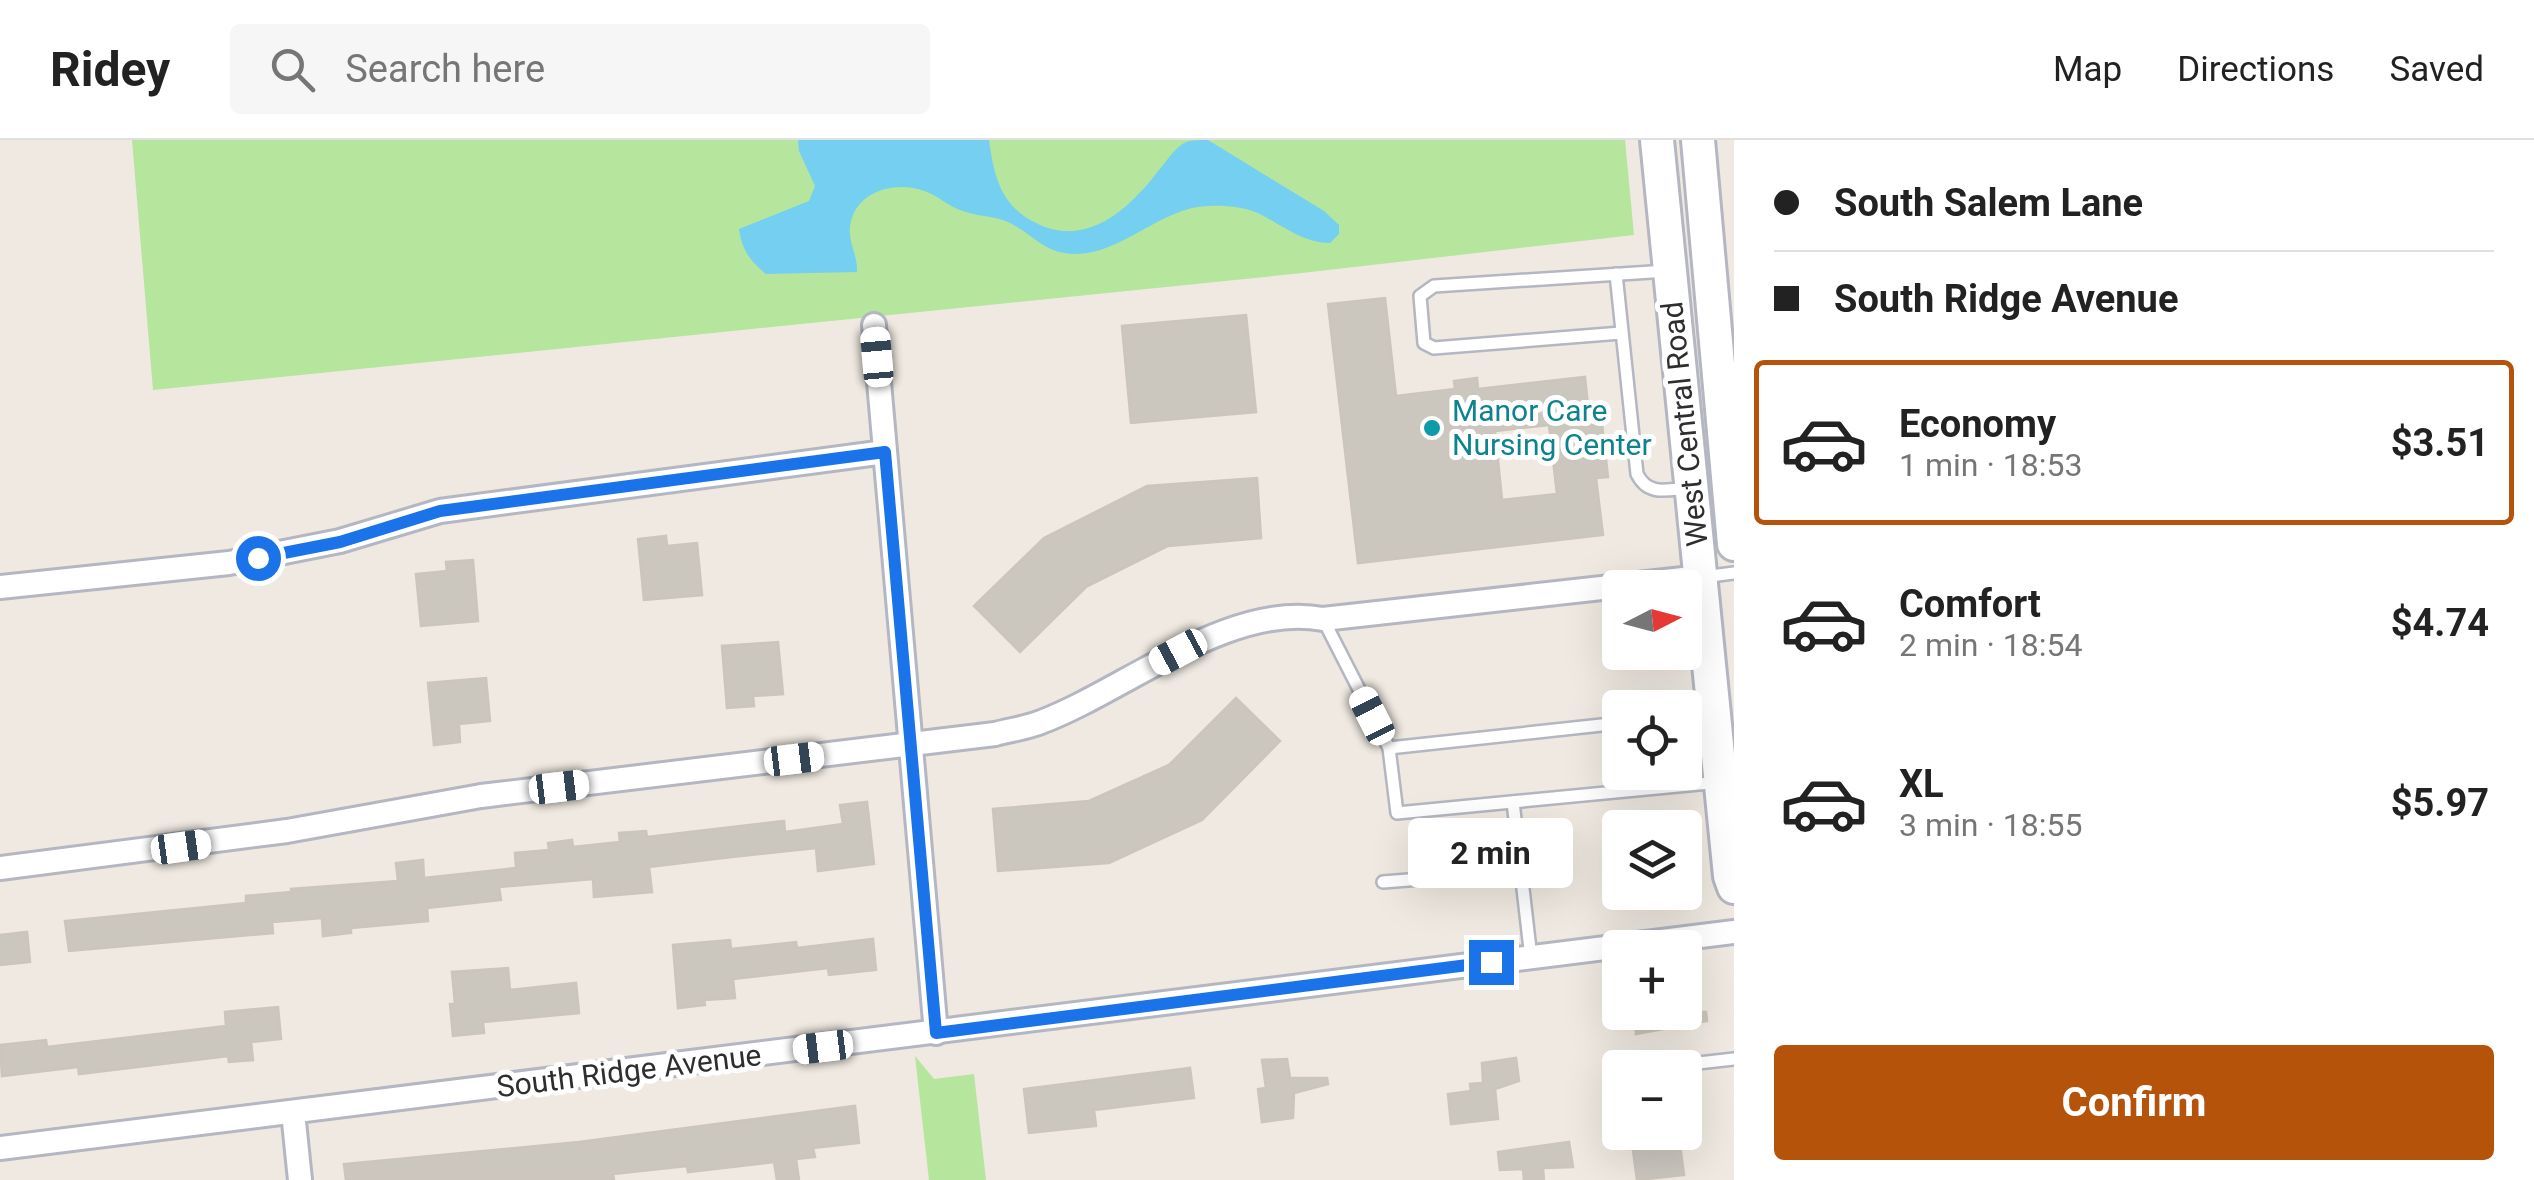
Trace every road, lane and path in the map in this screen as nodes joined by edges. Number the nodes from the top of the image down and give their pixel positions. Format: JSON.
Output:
{"nodes":[{"id":1,"x":1657,"y":140,"type":"edge"},
{"id":2,"x":1698,"y":140,"type":"edge"},
{"id":3,"x":1670,"y":271,"type":"junction"},
{"id":4,"x":1616,"y":274,"type":"junction"},
{"id":5,"x":874,"y":325,"type":"dead end"},
{"id":6,"x":1621,"y":333,"type":"junction"},
{"id":7,"x":885,"y":452,"type":"junction"},
{"id":8,"x":1692,"y":488,"type":"junction"},
{"id":9,"x":1734,"y":544,"type":"edge"},
{"id":10,"x":1700,"y":570,"type":"edge"},
{"id":11,"x":1734,"y":573,"type":"edge"},
{"id":12,"x":1702,"y":577,"type":"edge"},
{"id":13,"x":0,"y":587,"type":"edge"},
{"id":14,"x":1602,"y":588,"type":"edge"},
{"id":15,"x":1322,"y":618,"type":"junction"},
{"id":16,"x":1702,"y":721,"type":"edge"},
{"id":17,"x":1602,"y":725,"type":"edge"},
{"id":18,"x":911,"y":744,"type":"junction"},
{"id":19,"x":1389,"y":748,"type":"junction"},
{"id":20,"x":1721,"y":782,"type":"junction"},
{"id":21,"x":1513,"y":802,"type":"junction"},
{"id":22,"x":0,"y":868,"type":"edge"},
{"id":23,"x":1521,"y":871,"type":"junction"},
{"id":24,"x":1383,"y":882,"type":"dead end"},
{"id":25,"x":1734,"y":887,"type":"edge"},
{"id":26,"x":1734,"y":932,"type":"edge"},
{"id":27,"x":1531,"y":958,"type":"junction"},
{"id":28,"x":936,"y":1033,"type":"junction"},
{"id":29,"x":1734,"y":1059,"type":"edge"},
{"id":30,"x":1702,"y":1063,"type":"edge"},
{"id":31,"x":293,"y":1112,"type":"junction"},
{"id":32,"x":0,"y":1148,"type":"edge"},
{"id":33,"x":300,"y":1180,"type":"edge"}],
"edges":[{"from":1,"to":3,"type":"main road","name":"West Central Road"},
{"from":2,"to":9,"type":"main road","name":"West Central Road"},
{"from":3,"to":4,"type":"lane"},
{"from":3,"to":8,"type":"main road","name":"West Central Road"},
{"from":4,"to":6,"type":"lane"},
{"from":4,"to":6,"type":"lane"},
{"from":5,"to":7,"type":"street"},
{"from":6,"to":8,"type":"lane"},
{"from":7,"to":13,"type":"street"},
{"from":7,"to":18,"type":"street"},
{"from":8,"to":10,"type":"main road","name":"West Central Road"},
{"from":11,"to":12,"type":"lane"},
{"from":14,"to":15,"type":"street"},
{"from":15,"to":18,"type":"street"},
{"from":15,"to":19,"type":"lane"},
{"from":16,"to":20,"type":"main road","name":"West Central Road"},
{"from":17,"to":19,"type":"lane"},
{"from":18,"to":22,"type":"street"},
{"from":18,"to":28,"type":"street"},
{"from":19,"to":21,"type":"lane"},
{"from":20,"to":21,"type":"lane"},
{"from":20,"to":25,"type":"main road","name":"West Central Road"},
{"from":21,"to":23,"type":"lane"},
{"from":23,"to":24,"type":"lane"},
{"from":23,"to":27,"type":"lane"},
{"from":26,"to":27,"type":"street","name":"South Ridge Avenue"},
{"from":27,"to":28,"type":"street","name":"South Ridge Avenue"},
{"from":28,"to":31,"type":"street","name":"South Ridge Avenue"},
{"from":29,"to":30,"type":"lane"},
{"from":31,"to":32,"type":"street","name":"South Ridge Avenue"},
{"from":31,"to":33,"type":"street"}]}
